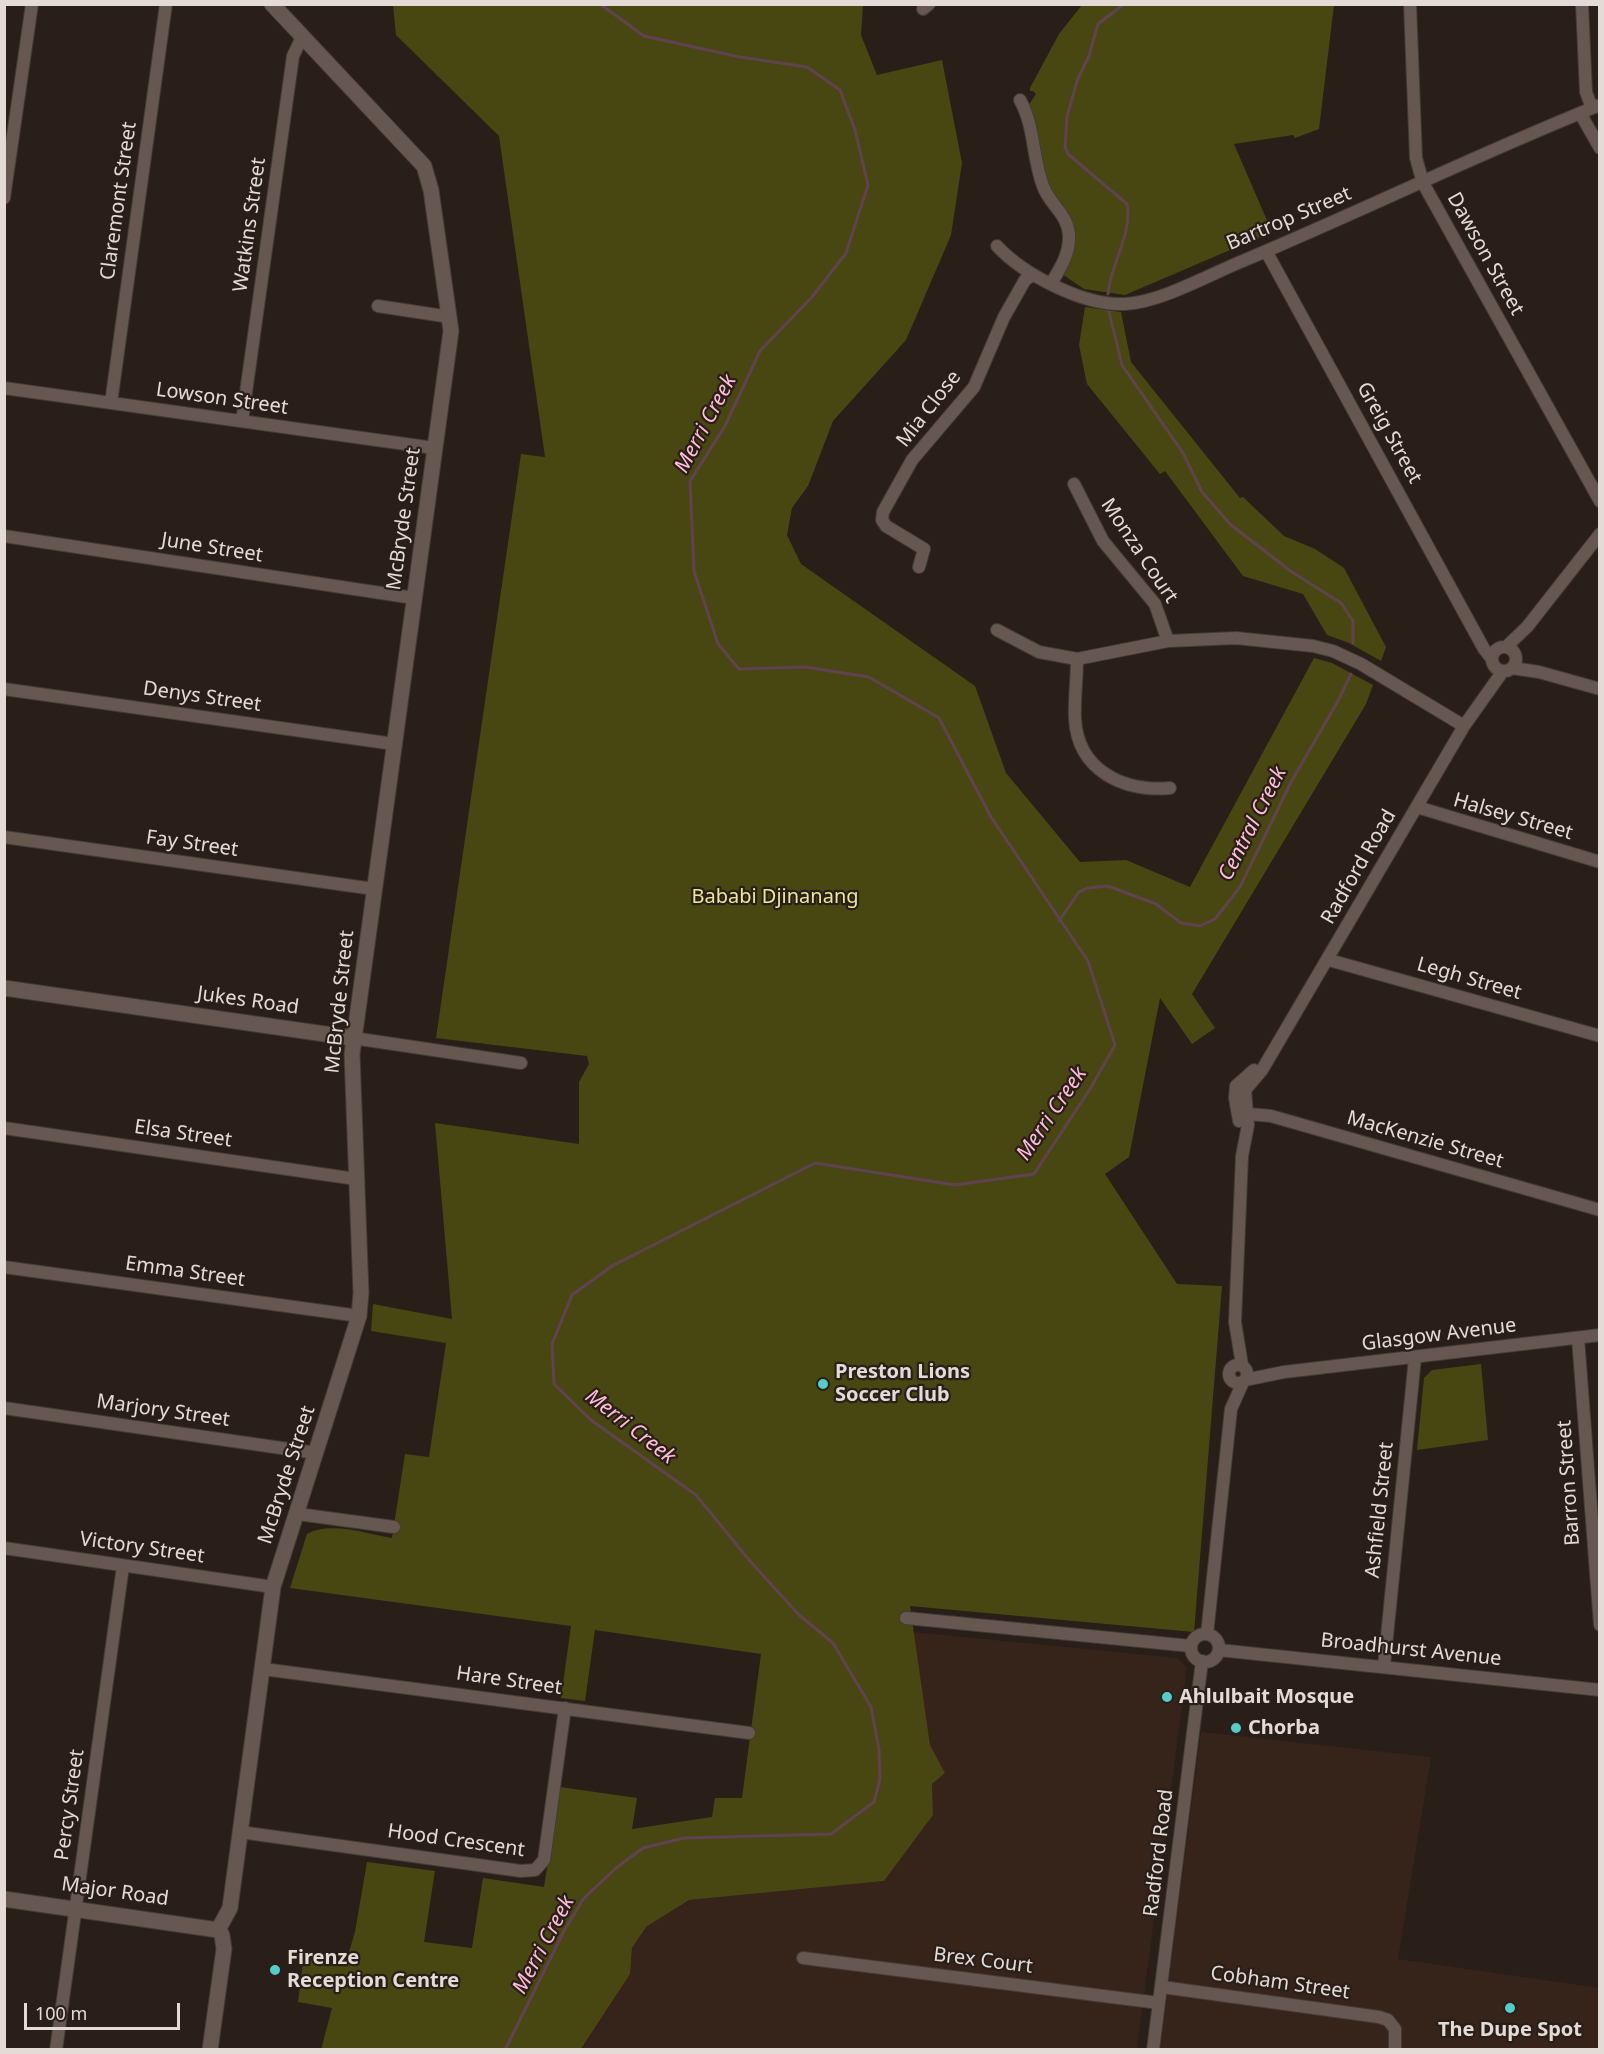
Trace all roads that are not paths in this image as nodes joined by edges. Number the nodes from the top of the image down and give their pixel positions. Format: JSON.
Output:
{"nodes":[{"id":1,"x":32,"y":4,"type":"edge"},
{"id":2,"x":166,"y":4,"type":"edge"},
{"id":3,"x":272,"y":4,"type":"edge"},
{"id":4,"x":1410,"y":4,"type":"edge"},
{"id":5,"x":1582,"y":4,"type":"edge"},
{"id":6,"x":302,"y":37,"type":"junction"},
{"id":7,"x":1020,"y":100,"type":"dead end"},
{"id":8,"x":1591,"y":108,"type":"edge"},
{"id":9,"x":1599,"y":148,"type":"edge"},
{"id":10,"x":1423,"y":183,"type":"junction"},
{"id":11,"x":4,"y":198,"type":"edge"},
{"id":12,"x":997,"y":246,"type":"dead end"},
{"id":13,"x":1266,"y":251,"type":"junction"},
{"id":14,"x":1031,"y":276,"type":"junction"},
{"id":15,"x":1052,"y":282,"type":"junction"},
{"id":16,"x":378,"y":306,"type":"dead end"},
{"id":17,"x":450,"y":317,"type":"junction"},
{"id":18,"x":4,"y":388,"type":"edge"},
{"id":19,"x":111,"y":403,"type":"junction"},
{"id":20,"x":242,"y":421,"type":"junction"},
{"id":21,"x":434,"y":448,"type":"junction"},
{"id":22,"x":1074,"y":484,"type":"dead end"},
{"id":23,"x":1599,"y":501,"type":"edge"},
{"id":24,"x":1599,"y":534,"type":"edge"},
{"id":25,"x":4,"y":536,"type":"edge"},
{"id":26,"x":919,"y":567,"type":"dead end"},
{"id":27,"x":414,"y":598,"type":"junction"},
{"id":28,"x":1527,"y":627,"type":"junction"},
{"id":29,"x":997,"y":630,"type":"dead end"},
{"id":30,"x":1168,"y":641,"type":"junction"},
{"id":31,"x":1497,"y":654,"type":"junction"},
{"id":32,"x":1077,"y":659,"type":"junction"},
{"id":33,"x":1512,"y":664,"type":"junction"},
{"id":34,"x":4,"y":689,"type":"edge"},
{"id":35,"x":1599,"y":689,"type":"edge"},
{"id":36,"x":1482,"y":697,"type":"junction"},
{"id":37,"x":1464,"y":726,"type":"junction"},
{"id":38,"x":394,"y":744,"type":"junction"},
{"id":39,"x":1170,"y":789,"type":"dead end"},
{"id":40,"x":1417,"y":807,"type":"junction"},
{"id":41,"x":4,"y":837,"type":"edge"},
{"id":42,"x":1599,"y":862,"type":"edge"},
{"id":43,"x":374,"y":889,"type":"junction"},
{"id":44,"x":1329,"y":960,"type":"junction"},
{"id":45,"x":4,"y":988,"type":"edge"},
{"id":46,"x":1599,"y":1036,"type":"edge"},
{"id":47,"x":353,"y":1038,"type":"junction"},
{"id":48,"x":521,"y":1063,"type":"dead end"},
{"id":49,"x":1243,"y":1113,"type":"junction"},
{"id":50,"x":4,"y":1128,"type":"edge"},
{"id":51,"x":356,"y":1179,"type":"junction"},
{"id":52,"x":1599,"y":1210,"type":"edge"},
{"id":53,"x":4,"y":1267,"type":"edge"},
{"id":54,"x":359,"y":1316,"type":"junction"},
{"id":55,"x":1236,"y":1330,"type":"junction"},
{"id":56,"x":1599,"y":1335,"type":"edge"},
{"id":57,"x":1578,"y":1338,"type":"junction"},
{"id":58,"x":1415,"y":1358,"type":"junction"},
{"id":59,"x":1229,"y":1373,"type":"junction"},
{"id":60,"x":1244,"y":1374,"type":"junction"},
{"id":61,"x":4,"y":1408,"type":"edge"},
{"id":62,"x":1231,"y":1409,"type":"junction"},
{"id":63,"x":316,"y":1453,"type":"junction"},
{"id":64,"x":298,"y":1514,"type":"junction"},
{"id":65,"x":394,"y":1527,"type":"dead end"},
{"id":66,"x":4,"y":1548,"type":"edge"},
{"id":67,"x":123,"y":1566,"type":"junction"},
{"id":68,"x":273,"y":1587,"type":"junction"},
{"id":69,"x":906,"y":1618,"type":"dead end"},
{"id":70,"x":1599,"y":1624,"type":"edge"},
{"id":71,"x":1207,"y":1634,"type":"junction"},
{"id":72,"x":1191,"y":1646,"type":"junction"},
{"id":73,"x":1219,"y":1650,"type":"junction"},
{"id":74,"x":1202,"y":1661,"type":"junction"},
{"id":75,"x":1384,"y":1666,"type":"junction"},
{"id":76,"x":262,"y":1669,"type":"junction"},
{"id":77,"x":1599,"y":1690,"type":"edge"},
{"id":78,"x":565,"y":1708,"type":"junction"},
{"id":79,"x":749,"y":1733,"type":"dead end"},
{"id":80,"x":240,"y":1832,"type":"junction"},
{"id":81,"x":4,"y":1899,"type":"edge"},
{"id":82,"x":76,"y":1908,"type":"junction"},
{"id":83,"x":218,"y":1930,"type":"junction"},
{"id":84,"x":803,"y":1958,"type":"dead end"},
{"id":85,"x":1162,"y":1987,"type":"junction"},
{"id":86,"x":1159,"y":2004,"type":"junction"},
{"id":87,"x":56,"y":2049,"type":"edge"},
{"id":88,"x":210,"y":2049,"type":"edge"},
{"id":89,"x":1153,"y":2049,"type":"edge"},
{"id":90,"x":1395,"y":2049,"type":"edge"}],
"edges":[{"from":1,"to":11,"type":"street"},
{"from":2,"to":19,"type":"street","name":"Claremont Street"},
{"from":3,"to":6,"type":"street","name":"McBryde Street"},
{"from":4,"to":10,"type":"street","name":"Dawson Street"},
{"from":5,"to":8,"type":"street"},
{"from":6,"to":17,"type":"street","name":"McBryde Street"},
{"from":6,"to":20,"type":"street","name":"Watkins Street"},
{"from":7,"to":15,"type":"street"},
{"from":8,"to":9,"type":"street"},
{"from":8,"to":10,"type":"street","name":"Bartrop Street"},
{"from":10,"to":13,"type":"street","name":"Bartrop Street"},
{"from":10,"to":23,"type":"street","name":"Dawson Street"},
{"from":12,"to":14,"type":"street","name":"Bartrop Street"},
{"from":13,"to":15,"type":"street","name":"Bartrop Street"},
{"from":13,"to":31,"type":"street","name":"Greig Street"},
{"from":14,"to":15,"type":"street","name":"Bartrop Street"},
{"from":14,"to":26,"type":"street","name":"Mia Close"},
{"from":16,"to":17,"type":"street"},
{"from":17,"to":21,"type":"street","name":"McBryde Street"},
{"from":18,"to":19,"type":"street","name":"Lowson Street"},
{"from":19,"to":20,"type":"street","name":"Lowson Street"},
{"from":20,"to":21,"type":"street","name":"Lowson Street"},
{"from":21,"to":27,"type":"street","name":"McBryde Street"},
{"from":22,"to":30,"type":"street","name":"Monza Court"},
{"from":24,"to":28,"type":"street","name":"Radford Road"},
{"from":25,"to":27,"type":"street","name":"June Street"},
{"from":27,"to":38,"type":"street","name":"McBryde Street"},
{"from":28,"to":31,"type":"street","name":"Radford Road"},
{"from":28,"to":33,"type":"street","name":"Radford Road"},
{"from":29,"to":32,"type":"street"},
{"from":30,"to":32,"type":"street"},
{"from":30,"to":37,"type":"street"},
{"from":31,"to":33,"type":"street"},
{"from":31,"to":33,"type":"street"},
{"from":31,"to":36,"type":"street","name":"Radford Road"},
{"from":32,"to":39,"type":"street"},
{"from":33,"to":35,"type":"street"},
{"from":33,"to":36,"type":"street","name":"Radford Road"},
{"from":34,"to":38,"type":"street","name":"Denys Street"},
{"from":36,"to":37,"type":"street","name":"Radford Road"},
{"from":37,"to":40,"type":"street","name":"Radford Road"},
{"from":38,"to":43,"type":"street","name":"McBryde Street"},
{"from":40,"to":42,"type":"street","name":"Halsey Street"},
{"from":40,"to":44,"type":"street","name":"Radford Road"},
{"from":41,"to":43,"type":"street","name":"Fay Street"},
{"from":43,"to":47,"type":"street","name":"McBryde Street"},
{"from":44,"to":46,"type":"street","name":"Legh Street"},
{"from":44,"to":49,"type":"street","name":"Radford Road"},
{"from":45,"to":47,"type":"street","name":"Jukes Road"},
{"from":47,"to":48,"type":"street","name":"Jukes Road"},
{"from":47,"to":51,"type":"street","name":"McBryde Street"},
{"from":49,"to":52,"type":"street","name":"MacKenzie Street"},
{"from":49,"to":55,"type":"street","name":"Radford Road"},
{"from":50,"to":51,"type":"street","name":"Elsa Street"},
{"from":51,"to":54,"type":"street","name":"McBryde Street"},
{"from":53,"to":54,"type":"street","name":"Emma Street"},
{"from":54,"to":63,"type":"street","name":"McBryde Street"},
{"from":55,"to":59,"type":"street","name":"Radford Road"},
{"from":55,"to":60,"type":"street","name":"Radford Road"},
{"from":56,"to":57,"type":"street","name":"Glasgow Avenue"},
{"from":57,"to":58,"type":"street","name":"Glasgow Avenue"},
{"from":57,"to":70,"type":"street","name":"Barron Street"},
{"from":58,"to":60,"type":"street","name":"Glasgow Avenue"},
{"from":58,"to":75,"type":"street","name":"Ashfield Street"},
{"from":59,"to":60,"type":"street"},
{"from":59,"to":62,"type":"street","name":"Radford Road"},
{"from":60,"to":62,"type":"street","name":"Radford Road"},
{"from":61,"to":63,"type":"street","name":"Marjory Street"},
{"from":62,"to":71,"type":"street","name":"Radford Road"},
{"from":63,"to":64,"type":"street","name":"McBryde Street"},
{"from":64,"to":65,"type":"street"},
{"from":64,"to":68,"type":"street","name":"McBryde Street"},
{"from":66,"to":67,"type":"street","name":"Victory Street"},
{"from":67,"to":68,"type":"street","name":"Victory Street"},
{"from":67,"to":82,"type":"street","name":"Percy Street"},
{"from":68,"to":76,"type":"street","name":"McBryde Street"},
{"from":69,"to":72,"type":"street"},
{"from":71,"to":72,"type":"street"},
{"from":71,"to":73,"type":"street"},
{"from":72,"to":74,"type":"street"},
{"from":73,"to":74,"type":"street"},
{"from":73,"to":75,"type":"street","name":"Broadhurst Avenue"},
{"from":74,"to":85,"type":"street","name":"Radford Road"},
{"from":75,"to":77,"type":"street","name":"Broadhurst Avenue"},
{"from":76,"to":78,"type":"street","name":"Hare Street"},
{"from":76,"to":80,"type":"street","name":"McBryde Street"},
{"from":78,"to":79,"type":"street","name":"Hare Street"},
{"from":78,"to":80,"type":"street","name":"Hood Crescent"},
{"from":80,"to":83,"type":"street","name":"McBryde Street"},
{"from":81,"to":82,"type":"street","name":"Major Road"},
{"from":82,"to":83,"type":"street","name":"Major Road"},
{"from":82,"to":87,"type":"street","name":"Percy Street"},
{"from":83,"to":88,"type":"street"},
{"from":84,"to":86,"type":"street","name":"Brex Court"},
{"from":85,"to":86,"type":"street","name":"Radford Road"},
{"from":85,"to":90,"type":"street","name":"Cobham Street"},
{"from":86,"to":89,"type":"street","name":"Radford Road"}]}
